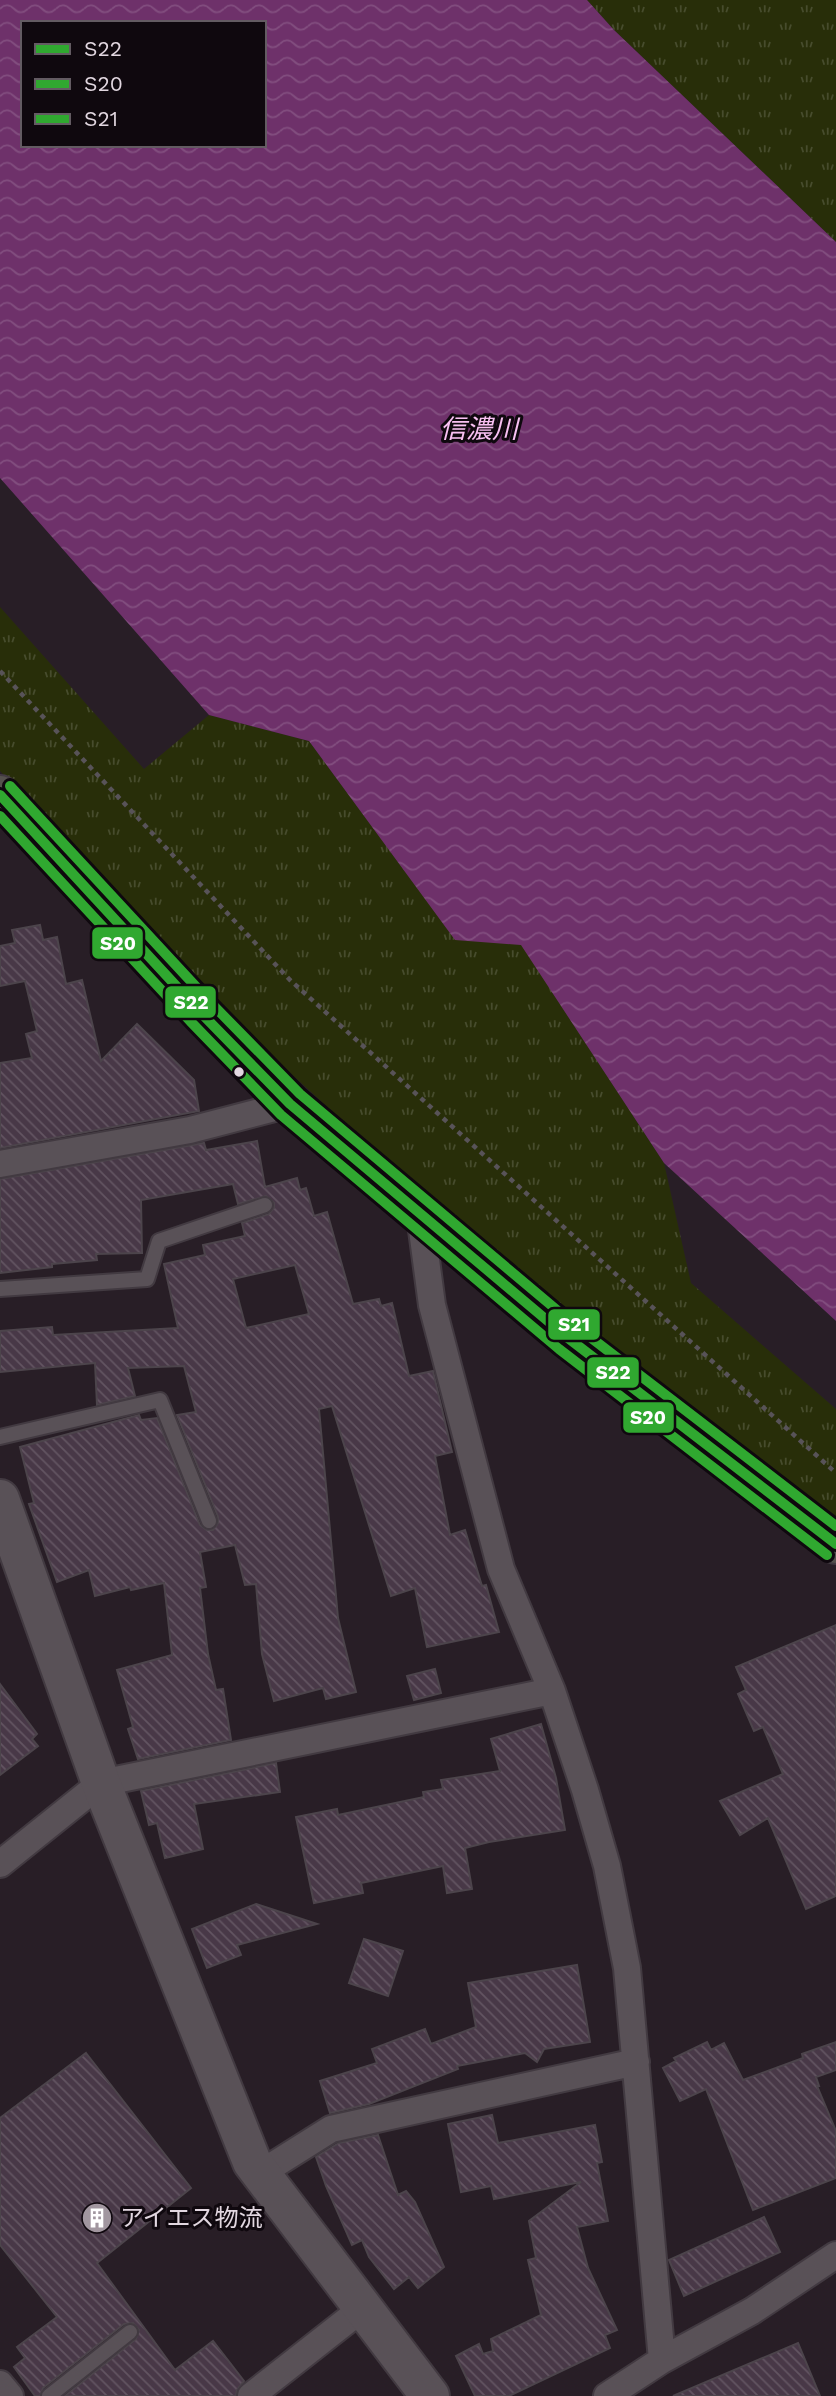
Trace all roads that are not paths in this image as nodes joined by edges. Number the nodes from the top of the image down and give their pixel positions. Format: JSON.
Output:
{"nodes":[{"id":1,"x":2,"y":800,"type":"edge"},
{"id":2,"x":290,"y":1104,"type":"junction"},
{"id":3,"x":0,"y":1164,"type":"edge"},
{"id":4,"x":265,"y":1205,"type":"dead end"},
{"id":5,"x":421,"y":1215,"type":"junction"},
{"id":6,"x":0,"y":1289,"type":"edge"},
{"id":7,"x":0,"y":1437,"type":"edge"},
{"id":8,"x":0,"y":1499,"type":"edge"},
{"id":9,"x":209,"y":1521,"type":"dead end"},
{"id":10,"x":836,"y":1544,"type":"edge"},
{"id":11,"x":552,"y":1691,"type":"junction"},
{"id":12,"x":101,"y":1783,"type":"junction"},
{"id":13,"x":0,"y":1864,"type":"edge"},
{"id":14,"x":636,"y":2062,"type":"junction"},
{"id":15,"x":261,"y":2174,"type":"junction"},
{"id":16,"x":836,"y":2255,"type":"edge"},
{"id":17,"x":363,"y":2308,"type":"junction"},
{"id":18,"x":130,"y":2333,"type":"dead end"},
{"id":19,"x":663,"y":2360,"type":"junction"},
{"id":20,"x":0,"y":2385,"type":"edge"},
{"id":21,"x":10,"y":2396,"type":"edge"},
{"id":22,"x":49,"y":2396,"type":"edge"},
{"id":23,"x":251,"y":2396,"type":"edge"},
{"id":24,"x":430,"y":2396,"type":"edge"},
{"id":25,"x":607,"y":2396,"type":"edge"}],
"edges":[{"from":1,"to":2,"type":"main road"},
{"from":2,"to":3,"type":"street"},
{"from":2,"to":5,"type":"main road"},
{"from":4,"to":6,"type":"lane"},
{"from":5,"to":10,"type":"main road"},
{"from":5,"to":11,"type":"street"},
{"from":7,"to":9,"type":"lane"},
{"from":8,"to":12,"type":"street"},
{"from":11,"to":12,"type":"street"},
{"from":11,"to":14,"type":"street"},
{"from":12,"to":13,"type":"street"},
{"from":12,"to":15,"type":"street"},
{"from":14,"to":15,"type":"street"},
{"from":14,"to":19,"type":"street"},
{"from":15,"to":17,"type":"street"},
{"from":16,"to":19,"type":"street"},
{"from":17,"to":23,"type":"street"},
{"from":17,"to":24,"type":"street"},
{"from":18,"to":22,"type":"lane"},
{"from":19,"to":25,"type":"street"},
{"from":20,"to":21,"type":"street"}]}
